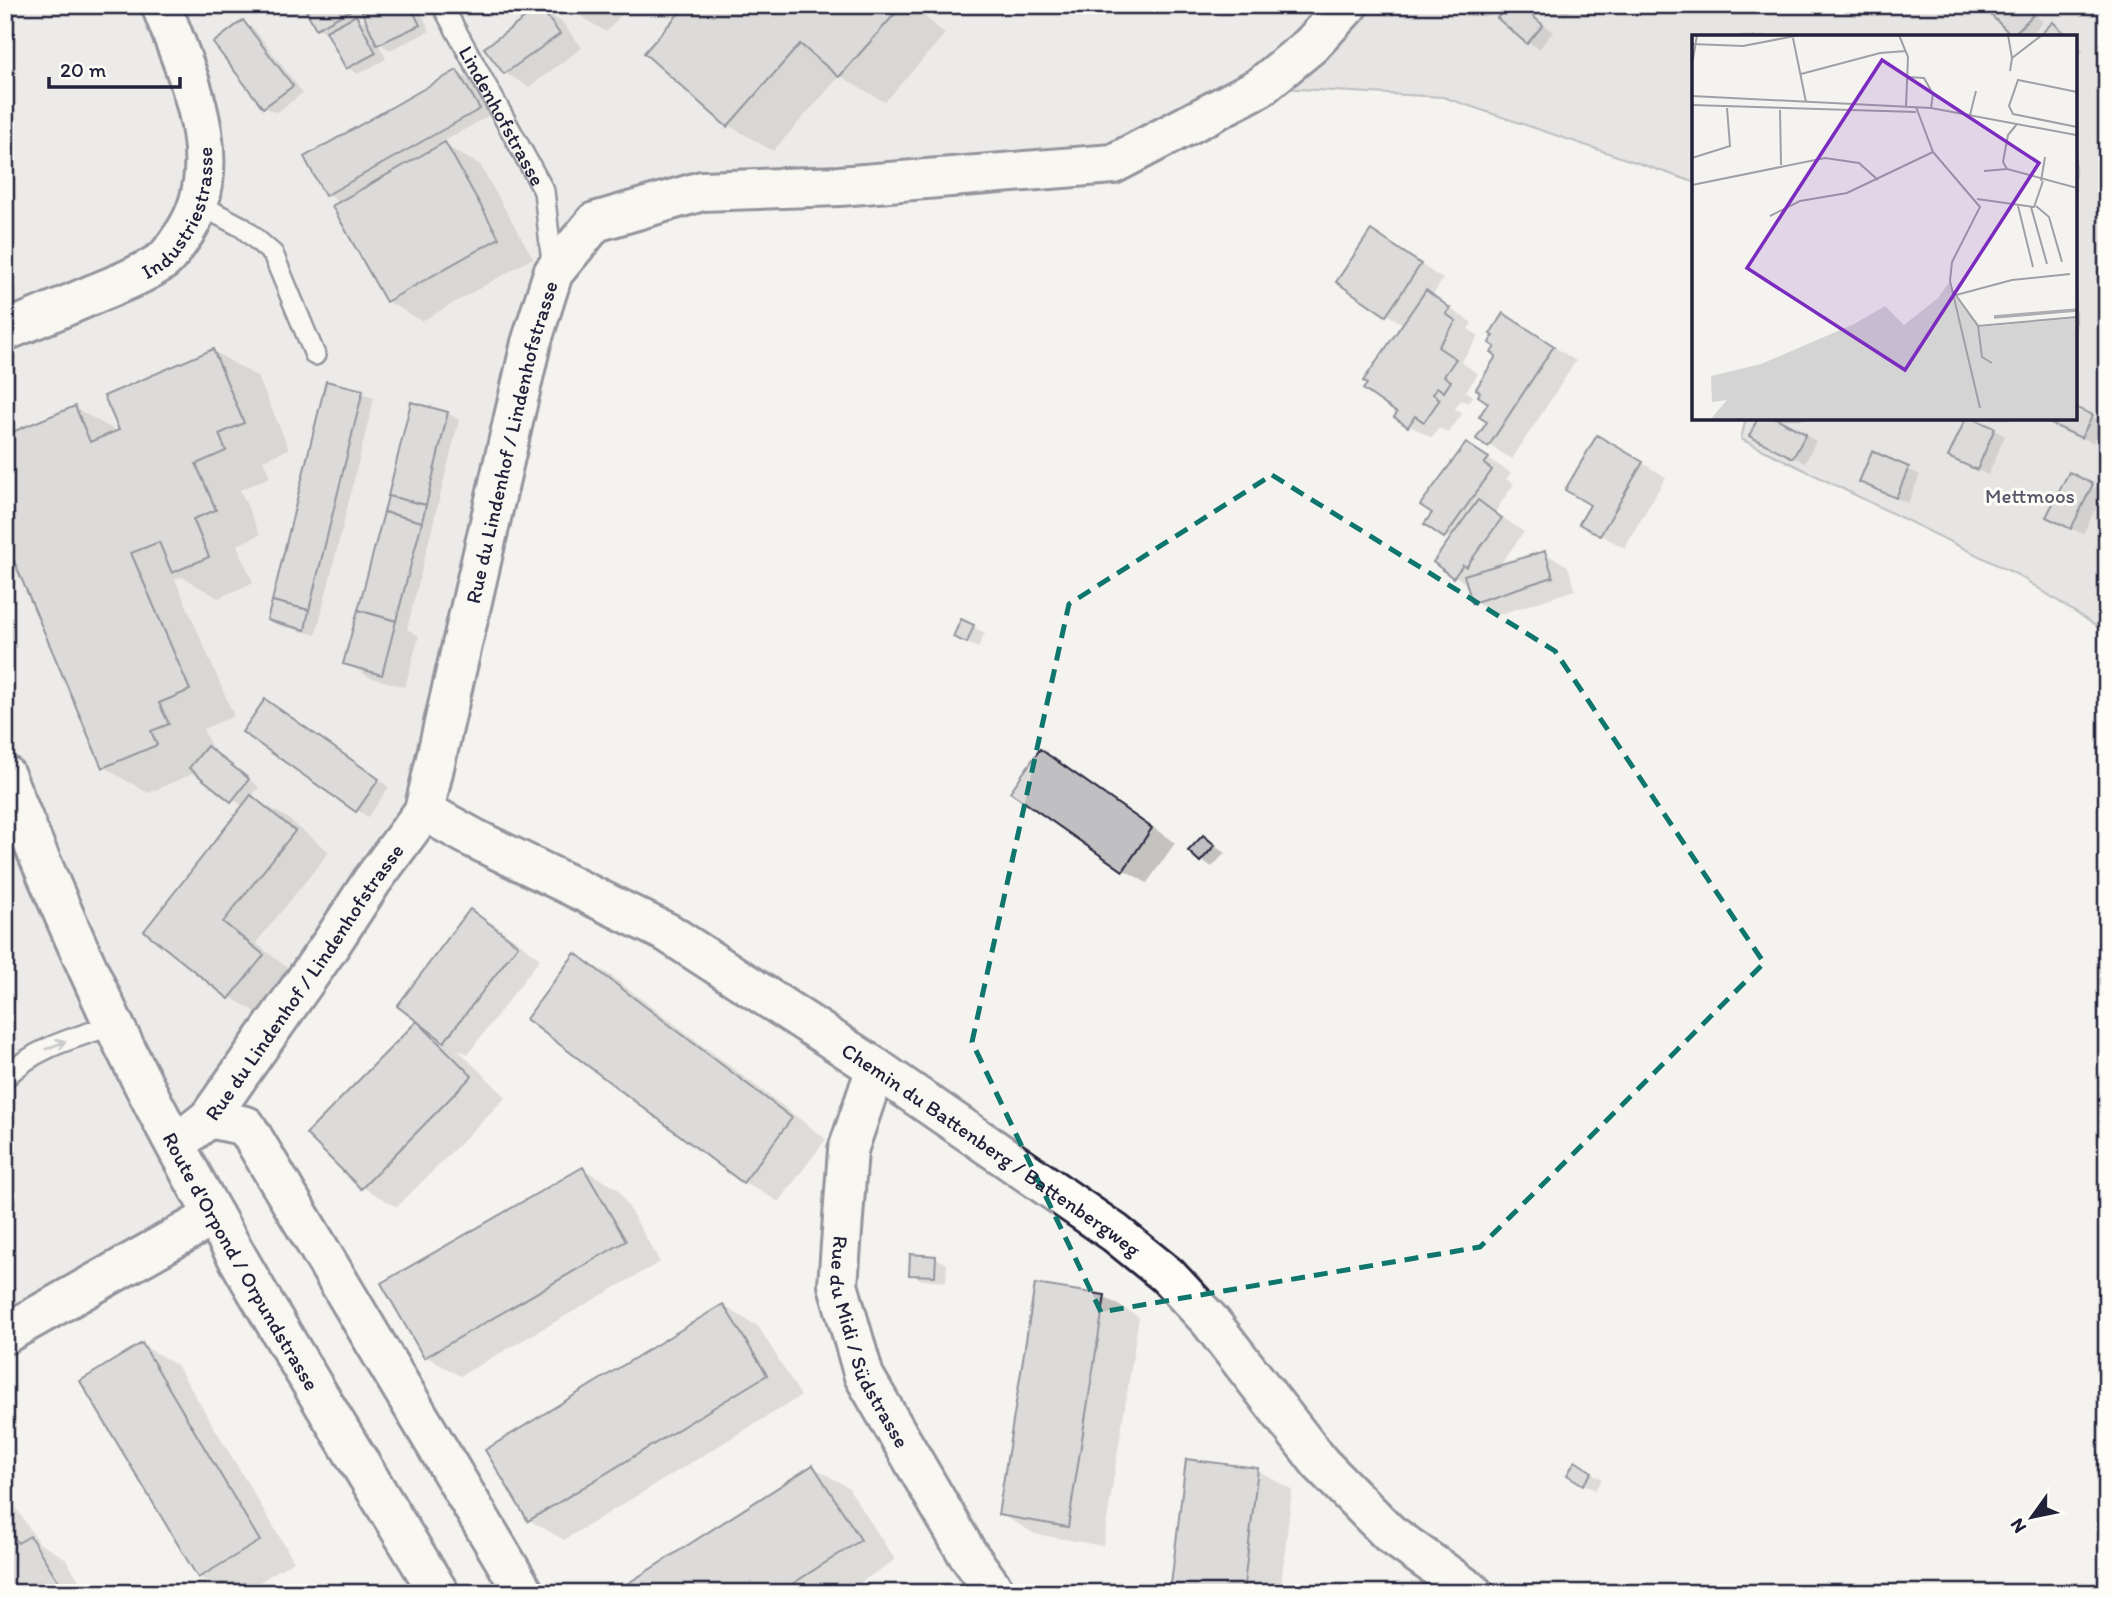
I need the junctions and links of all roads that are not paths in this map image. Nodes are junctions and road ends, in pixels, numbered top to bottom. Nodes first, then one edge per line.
1 (161, 5) edge
2 (442, 5) edge
3 (1325, 5) edge
4 (1348, 5) edge
5 (1311, 46) junction
6 (198, 204) junction
7 (553, 273) junction
8 (5, 331) edge
9 (315, 355) dead end
10 (5, 775) edge
11 (424, 811) junction
12 (114, 1025) junction
13 (876, 1068) junction
14 (5, 1078) edge
15 (209, 1118) junction
16 (176, 1144) junction
17 (214, 1216) junction
18 (5, 1334) edge
19 (439, 1593) edge
20 (524, 1593) edge
21 (996, 1593) edge
22 (1473, 1593) edge

1 - 6 street, Industriestrasse
2 - 7 lane, Lindenhofstrasse
3 - 5 street
4 - 5 street, Rue du Lindenhof / Lindenhofstrasse
5 - 7 street, Rue du Lindenhof / Lindenhofstrasse
6 - 8 street, Industriestrasse
6 - 9 lane
7 - 11 street, Rue du Lindenhof / Lindenhofstrasse
10 - 12 street, Route d'Orpond / Orpundstrasse
11 - 13 street, Chemin du Battenberg / Battenbergweg
11 - 15 street, Rue du Lindenhof / Lindenhofstrasse
14 -> 12 lane
12 - 16 street, Route d'Orpond / Orpundstrasse
13 - 21 street, Rue du Midi / Südstrasse
13 - 22 street, Chemin du Battenberg / Battenbergweg
15 - 16 street, Rue du Lindenhof / Lindenhofstrasse
15 - 20 street, Route d'Orpond / Orpundstrasse
16 - 17 street, Route d'Orpond / Orpundstrasse
17 - 18 street
17 - 19 street, Route d'Orpond / Orpundstrasse

